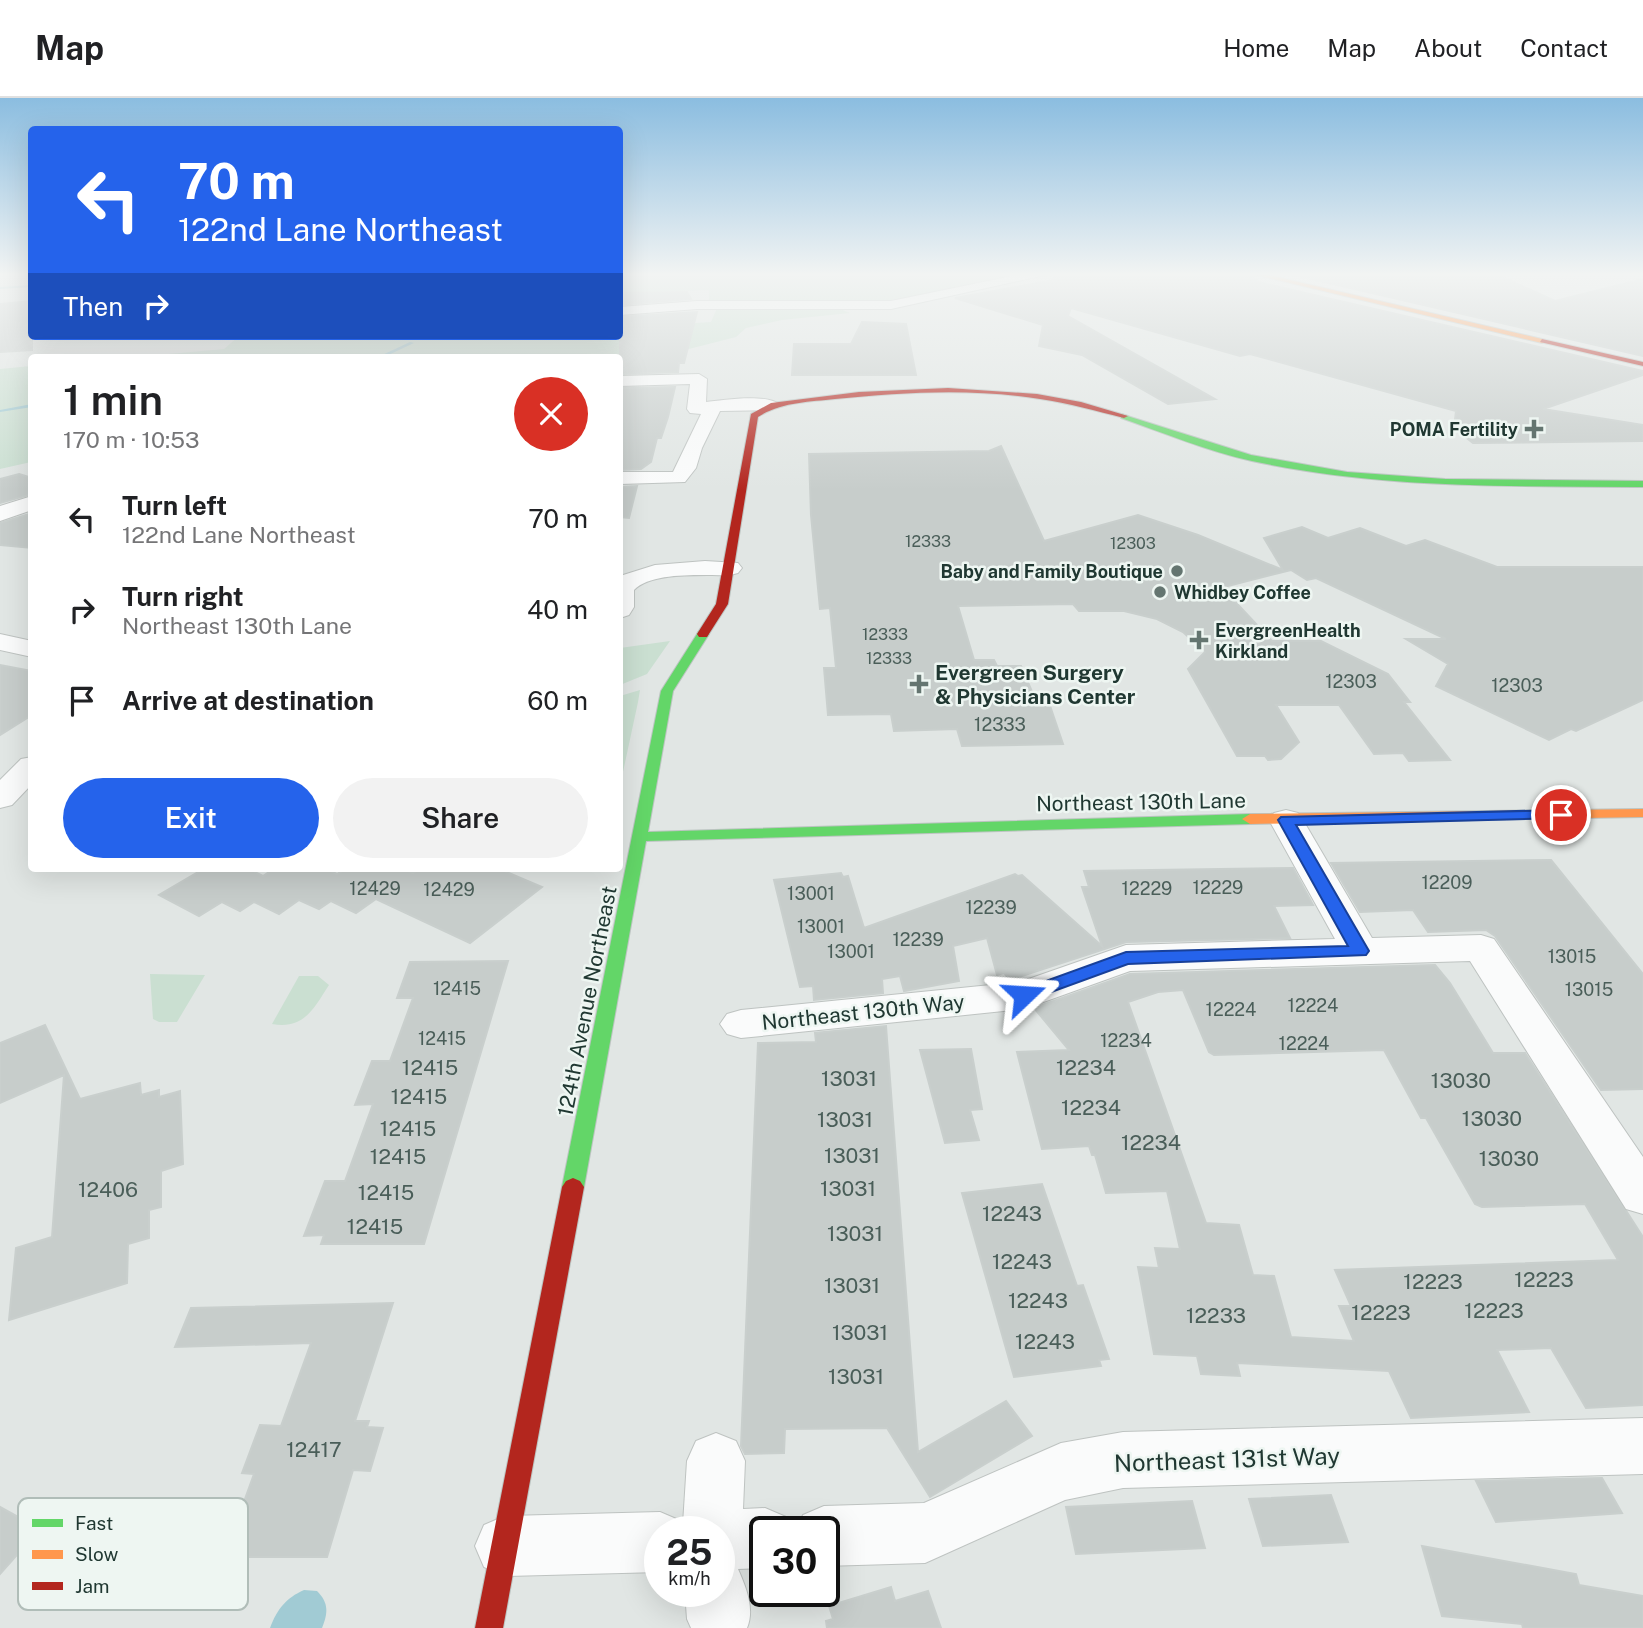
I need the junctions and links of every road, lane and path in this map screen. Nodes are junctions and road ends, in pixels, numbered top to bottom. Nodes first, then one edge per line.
1 (1567, 346) edge
2 (1643, 364) edge
3 (623, 381) edge
4 (704, 403) junction
5 (771, 405) junction
6 (1643, 475) edge
7 (623, 478) edge
8 (1495, 481) junction
9 (1643, 484) edge
10 (28, 504) edge
11 (0, 514) edge
12 (730, 568) junction
13 (623, 587) edge
14 (0, 642) edge
15 (28, 648) edge
16 (28, 770) edge
17 (0, 798) edge
18 (1643, 813) edge
19 (1286, 820) junction
20 (640, 837) junction
21 (1360, 951) junction
22 (741, 1024) dead end
23 (1643, 1195) edge
24 (1643, 1446) edge
25 (716, 1461) dead end
26 (713, 1516) edge
27 (840, 1535) edge
28 (644, 1542) edge
29 (505, 1546) junction
30 (489, 1628) edge

1 - 2 street
3 - 4 street
4 - 5 street
4 - 7 street
5 - 8 street
5 - 12 street, 124th Avenue Northeast
6 - 8 street
8 - 9 street
10 - 11 street
12 - 13 street
12 - 20 street, 124th Avenue Northeast
14 - 15 street
16 - 17 street
18 - 19 street, Northeast 130th Lane
19 - 20 street, Northeast 130th Lane
19 - 21 street
20 - 29 street, 124th Avenue Northeast
21 - 22 street, Northeast 130th Way
21 - 23 street, Northeast 130th Way
24 - 27 street, Northeast 131st Way
25 - 26 street
28 - 29 street
29 - 30 street, 124th Avenue Northeast

